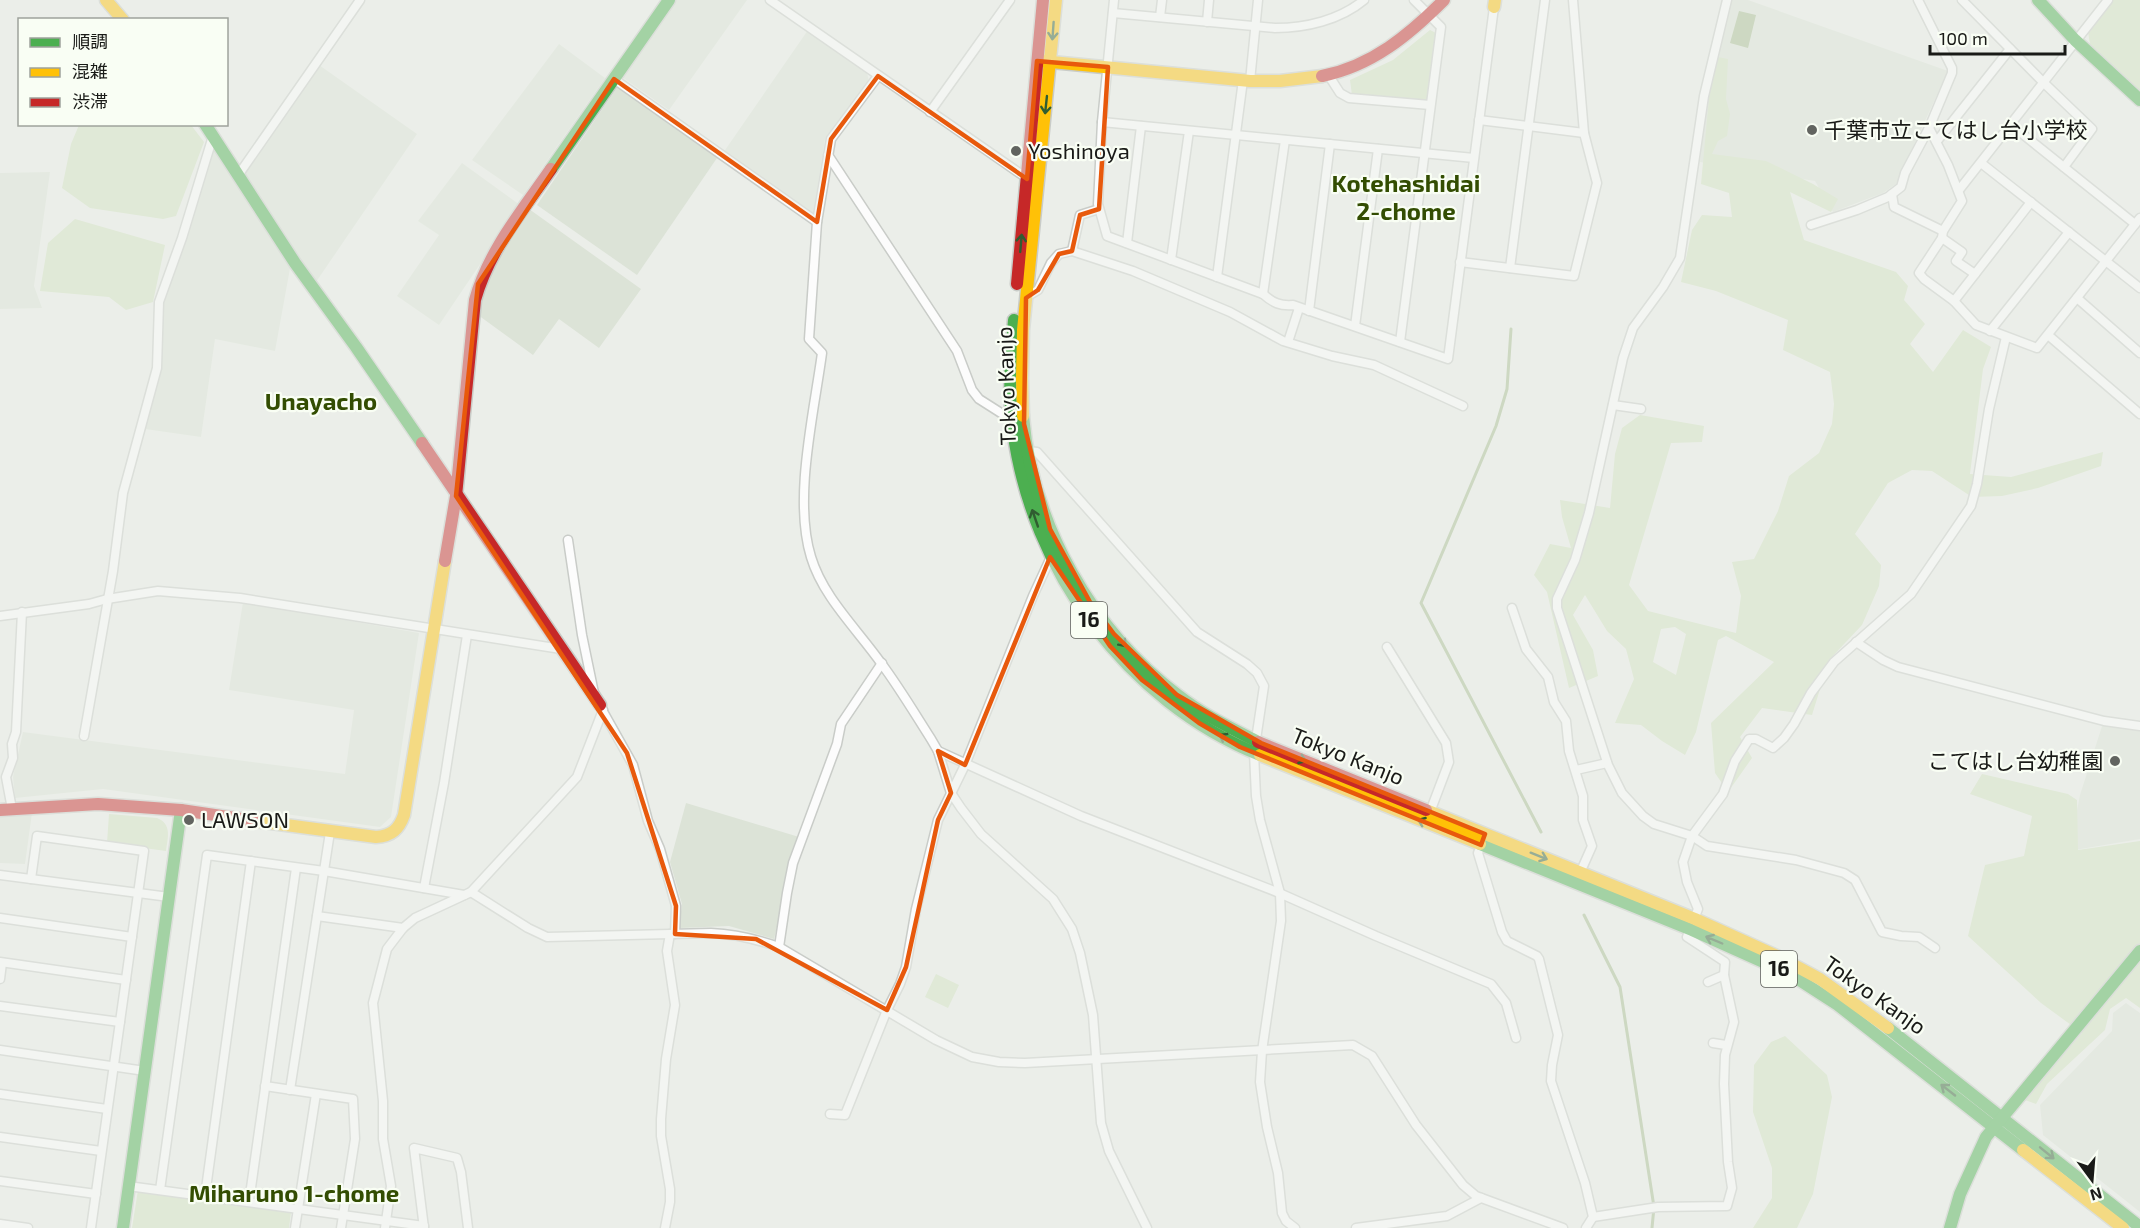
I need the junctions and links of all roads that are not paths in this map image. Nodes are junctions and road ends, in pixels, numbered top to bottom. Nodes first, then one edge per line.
1 (106, 0) edge
2 (360, 0) edge
3 (669, 0) edge
4 (770, 0) edge
5 (1010, 0) edge
6 (1056, 0) edge
7 (1114, 0) edge
8 (1162, 0) edge
9 (1209, 0) edge
10 (1258, 0) edge
11 (1364, 0) edge
12 (1414, 0) edge
13 (1444, 0) edge
14 (1545, 0) edge
15 (1573, 0) edge
16 (1727, 0) edge
17 (1918, 0) edge
18 (1962, 0) edge
19 (2038, 0) edge
20 (2108, 0) edge
21 (1040, 2) edge
22 (1495, 4) edge
23 (1113, 13) junction
24 (1431, 15) junction
25 (1160, 17) junction
26 (121, 18) edge
27 (1207, 22) junction
28 (1255, 26) junction
29 (2075, 40) junction
30 (2010, 49) junction
31 (1036, 61) junction
32 (1051, 62) junction
33 (1108, 67) junction
34 (878, 76) junction
35 (1329, 76) junction
36 (614, 79) junction
37 (1246, 81) junction
38 (2043, 83) junction
39 (2140, 100) edge
40 (1430, 105) junction
41 (930, 112) junction
42 (1479, 120) junction
43 (1102, 122) junction
44 (2010, 124) junction
45 (206, 126) edge
46 (1142, 126) junction
47 (1528, 126) junction
48 (1929, 128) junction
49 (1189, 131) junction
50 (1584, 133) junction
51 (1236, 135) junction
52 (213, 136) junction
53 (1285, 140) junction
54 (1937, 141) junction
55 (1330, 144) junction
56 (1378, 149) junction
57 (1425, 153) junction
58 (828, 155) junction
59 (1474, 158) junction
60 (1981, 163) junction
61 (2064, 167) junction
62 (239, 174) junction
63 (1027, 178) junction
64 (1038, 186) junction
65 (1959, 190) junction
66 (1892, 194) junction
67 (2031, 202) junction
68 (1099, 209) junction
69 (817, 222) junction
70 (1811, 225) dead end
71 (2137, 225) edge
72 (2069, 232) junction
73 (1943, 235) junction
74 (1127, 243) junction
75 (1072, 251) junction
76 (1172, 260) junction
77 (2106, 261) junction
78 (1460, 262) junction
79 (1510, 268) junction
80 (1975, 274) junction
81 (1218, 277) junction
82 (2140, 288) edge
83 (1263, 294) junction
84 (1026, 298) junction
85 (2077, 298) junction
86 (1954, 301) junction
87 (1299, 308) junction
88 (1309, 311) junction
89 (1355, 326) junction
90 (1990, 331) junction
91 (2048, 335) junction
92 (2006, 337) junction
93 (1288, 342) junction
94 (1400, 342) junction
95 (2140, 353) edge
96 (1613, 405) junction
97 (1463, 406) dead end
98 (1641, 409) dead end
99 (2140, 414) edge
100 (1013, 420) junction
101 (1028, 451) junction
102 (456, 496) junction
103 (568, 540) dead end
104 (1051, 557) junction
105 (107, 599) junction
106 (1512, 608) dead end
107 (22, 612) junction
108 (0, 616) edge
109 (433, 628) junction
110 (466, 635) junction
111 (1856, 642) junction
112 (1387, 647) dead end
113 (561, 649) junction
114 (882, 663) junction
115 (599, 705) junction
116 (2140, 726) edge
117 (84, 736) dead end
118 (1254, 746) junction
119 (938, 751) junction
120 (1607, 763) junction
121 (965, 765) junction
122 (1576, 770) junction
123 (951, 793) junction
124 (6, 809) edge
125 (181, 810) junction
126 (1430, 812) junction
127 (330, 832) junction
128 (1692, 836) junction
129 (1483, 840) junction
130 (251, 861) junction
131 (296, 868) junction
132 (324, 871) junction
133 (1580, 873) junction
134 (0, 875) edge
135 (31, 879) junction
136 (424, 888) junction
137 (467, 893) junction
138 (1280, 893) junction
139 (138, 894) junction
140 (169, 897) junction
141 (316, 916) junction
142 (0, 918) edge
143 (1693, 924) junction
144 (403, 928) junction
145 (673, 934) junction
146 (132, 937) junction
147 (779, 947) junction
148 (1935, 948) dead end
149 (2140, 951) edge
150 (1, 962) edge
151 (1724, 975) junction
152 (0, 979) edge
153 (126, 980) junction
154 (1708, 982) dead end
155 (0, 1006) edge
156 (887, 1010) junction
157 (120, 1022) junction
158 (1516, 1038) dead end
159 (1713, 1042) dead end
160 (1726, 1045) junction
161 (0, 1050) edge
162 (1262, 1051) junction
163 (1097, 1059) junction
164 (114, 1066) junction
165 (145, 1071) junction
166 (265, 1086) junction
167 (290, 1089) junction
168 (0, 1094) edge
169 (316, 1094) junction
170 (107, 1109) junction
171 (830, 1114) dead end
172 (1997, 1121) junction
173 (0, 1137) edge
174 (101, 1151) junction
175 (0, 1181) edge
176 (128, 1186) junction
177 (160, 1190) junction
178 (96, 1194) junction
179 (205, 1196) junction
180 (1481, 1198) junction
181 (249, 1202) junction
182 (298, 1208) junction
183 (343, 1215) junction
184 (1593, 1216) junction
185 (0, 1224) edge
186 (385, 1225) edge
187 (424, 1227) edge
188 (2140, 1227) edge
189 (28, 1228) edge
190 (91, 1228) edge
191 (123, 1228) edge
192 (295, 1228) edge
193 (341, 1228) edge
194 (468, 1228) edge
195 (665, 1228) edge
196 (1147, 1228) edge
197 (1296, 1228) edge
198 (1356, 1228) edge
199 (1563, 1228) edge
200 (1586, 1228) edge
201 (1950, 1228) edge
202 (2123, 1228) edge

1 - 26 main road
2 - 62 street
3 - 36 main road
4 - 34 street
5 - 41 street
6 -> 32 main road, Tokyo Kanjo / 16
7 - 23 street
8 - 25 street
9 - 27 street
10 - 28 street
11 - 28 street
12 - 24 street
13 - 24 main road
14 - 47 street
15 - 50 street
16 - 96 street
17 - 48 street
18 - 30 street
19 - 29 main road
20 - 29 street
21 - 31 main road, Tokyo Kanjo / 16
22 - 42 street
23 - 25 street
23 - 33 street
24 - 35 main road
24 - 40 street
25 - 27 street
27 - 28 street
28 - 37 street
29 - 38 street
29 - 39 main road
30 - 38 street
30 - 54 street
31 - 32 main road
31 - 63 main road, Tokyo Kanjo / 16
32 - 33 main road
32 -> 64 main road, Tokyo Kanjo / 16
33 - 37 main road
33 - 43 street
34 - 41 street
34 - 58 street
35 - 37 main road
35 - 40 street
36 - 69 street
36 - 102 main road
37 - 51 street
38 - 44 street
38 - 61 street
40 - 57 street
41 - 63 street
42 - 47 street
42 - 59 street
43 - 46 street
43 - 68 street
44 - 60 street
44 - 61 street
45 - 52 main road
46 - 49 street
46 - 74 street
47 - 50 street
47 - 79 street
48 - 54 street
48 - 66 street
49 - 51 street
49 - 76 street
50 - 79 street
51 - 53 street
51 - 81 street
52 - 62 main road
52 - 105 street
53 - 55 street
53 - 83 street
54 - 65 street
55 - 56 street
55 - 88 street
56 - 57 street
56 - 89 street
57 - 59 street
57 - 94 street
58 - 69 street
58 - 100 street
59 - 78 street
60 - 65 street
60 - 67 street
61 - 71 street
62 - 102 main road
63 - 64 street
100 -> 63 main road, Tokyo Kanjo / 16
64 - 84 main road, Tokyo Kanjo / 16
65 - 73 street
66 - 70 street
66 - 73 street
67 - 72 street
67 - 80 street
68 - 74 street
68 - 75 street
69 - 114 street
71 - 77 street
72 - 77 street
72 - 90 street
73 - 80 street
73 - 86 street
74 - 76 street
75 - 84 street
75 - 93 street
76 - 81 street
77 - 82 street
77 - 85 street
78 - 79 street
78 - 94 street
80 - 86 street
81 - 83 street
83 - 87 street
84 - 101 main road, Tokyo Kanjo / 16
85 - 91 street
85 - 95 street
86 - 90 street
87 - 88 street
87 - 93 street
88 - 89 street
89 - 94 street
90 - 92 street
91 - 92 street
91 - 99 street
92 - 111 street
93 - 97 street
96 - 98 street
96 - 120 street
104 -> 100 main road, Tokyo Kanjo / 16
101 -> 118 main road, Tokyo Kanjo / 16
101 - 118 street
102 - 109 main road
102 - 113 main road
103 - 115 street
118 -> 104 main road, Tokyo Kanjo / 16
104 - 121 street
105 - 107 street
105 - 109 street
105 - 117 street
106 - 122 street
107 - 108 street
107 - 124 street
109 - 110 street
109 - 127 main road
110 - 113 street
110 - 136 street
111 - 116 street
111 - 128 street
112 - 126 street
113 - 115 main road
114 - 119 street
114 - 147 street
115 - 137 street
115 - 145 street
118 -> 126 main road, Tokyo Kanjo / 16
129 -> 118 main road, Tokyo Kanjo / 16
118 - 138 street
119 - 121 street
119 - 123 street
120 - 122 street
120 - 128 street
121 - 123 street
121 - 138 street
122 - 133 street
123 - 156 street
123 - 163 street
124 - 125 main road
125 - 127 main road
125 - 140 main road
126 - 129 main road, Tokyo Kanjo / 16
127 - 132 street
128 - 143 street
128 - 148 street
129 -> 133 main road, Tokyo Kanjo / 16
129 - 143 main road, Tokyo Kanjo / 16
129 - 184 street
130 - 131 street
130 - 177 street
130 - 179 street
131 - 132 street
131 - 166 street
132 - 136 street
132 - 141 street
133 - 143 main road, Tokyo Kanjo / 16
134 - 135 street
135 - 139 street
135 - 139 street
136 - 137 street
137 - 144 street
137 - 145 street
138 - 158 street
138 - 162 street
139 - 140 street
139 - 146 street
140 - 165 main road
141 - 144 street
141 - 167 street
142 - 146 street
143 - 151 street
143 - 172 main road, Tokyo Kanjo / 16
144 - 186 street
145 - 147 street
145 - 195 street
146 - 153 street
147 - 156 street
149 - 172 main road
150 - 152 street
150 - 153 street
151 - 154 street
151 - 160 street
153 - 157 street
155 - 157 street
156 - 163 street
156 - 171 street
157 - 164 street
159 - 160 street
160 - 184 street
161 - 164 street
162 - 163 street
162 - 180 street
162 - 197 street
163 - 196 street
164 - 165 street
164 - 170 street
165 - 176 main road
166 - 167 street
166 - 181 street
167 - 169 street
168 - 170 street
169 - 182 street
169 - 183 street
170 - 174 street
172 -> 188 main road, Tokyo Kanjo / 16
172 - 201 main road
172 - 202 main road, Tokyo Kanjo / 16
173 - 174 street
174 - 178 street
175 - 178 street
176 - 177 street
176 - 191 main road
177 - 179 street
178 - 190 street
179 - 181 street
180 - 198 street
180 - 199 street
181 - 182 street
182 - 183 street
182 - 192 street
183 - 186 street
183 - 193 street
184 - 200 street
185 - 189 street
186 - 187 street
187 - 194 street

